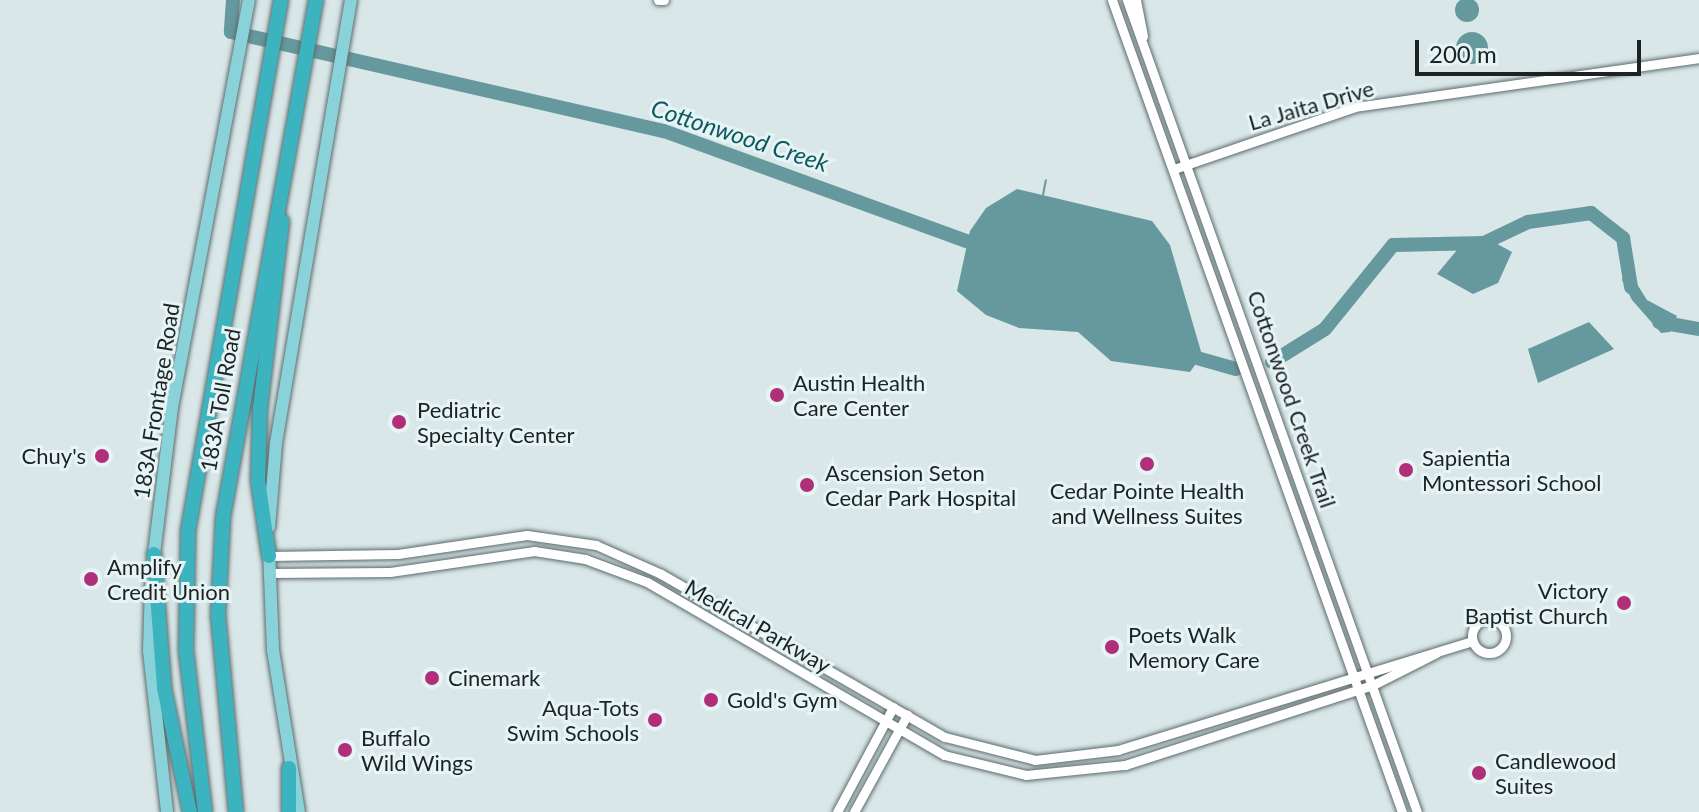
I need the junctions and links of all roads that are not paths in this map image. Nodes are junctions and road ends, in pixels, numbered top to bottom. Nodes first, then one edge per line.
1 (281, 0) edge
2 (316, 0) edge
3 (351, 0) edge
4 (1112, 0) edge
5 (1127, 0) edge
6 (1136, 0) edge
7 (249, 1) edge
8 (1144, 48) junction
9 (1699, 58) edge
10 (286, 157) junction
11 (1189, 164) junction
12 (1174, 169) junction
13 (484, 539) junction
14 (486, 553) junction
15 (154, 554) junction
16 (269, 556) junction
17 (269, 573) junction
18 (692, 593) junction
19 (684, 604) junction
20 (1473, 641) dead end
21 (1436, 653) junction
22 (1368, 669) junction
23 (1352, 675) junction
24 (1373, 685) junction
25 (1358, 690) junction
26 (893, 707) junction
27 (907, 715) junction
28 (884, 722) junction
29 (899, 730) junction
30 (1150, 740) junction
31 (1155, 755) junction
32 (289, 768) junction
33 (167, 812) edge
34 (190, 812) edge
35 (205, 812) edge
36 (236, 812) edge
37 (289, 812) edge
38 (299, 812) edge
39 (837, 812) edge
40 (854, 812) edge
41 (1402, 812) edge
42 (1417, 812) edge

1 - 35 highway, 183A Toll Road
2 - 10 highway, 183A Toll Road
3 - 16 main road
4 - 12 street, Cottonwood Creek Trail
5 - 8 street, Cottonwood Creek Trail
6 - 8 street
7 - 15 main road, 183A Frontage Road
8 - 11 street, Cottonwood Creek Trail
9 - 11 street, La Jaita Drive
10 - 16 highway
10 - 36 highway, 183A Toll Road
11 - 12 street, La Jaita Drive
11 - 22 street, Cottonwood Creek Trail
12 - 23 street, Cottonwood Creek Trail
13 - 14 street
13 - 16 street, Medical Parkway
13 - 18 street, Medical Parkway
14 - 17 street, Medical Parkway
14 - 19 street, Medical Parkway
15 - 33 main road, 183A Frontage Road
15 - 34 highway
16 - 17 main road
17 - 32 main road
18 - 19 street
18 - 26 street, Medical Parkway
19 - 28 street, Medical Parkway
20 - 21 street, Medical Parkway
21 - 22 street, Medical Parkway
21 - 24 street, Medical Parkway
22 - 23 street, Medical Parkway
22 - 24 street, Cottonwood Creek Trail
23 - 25 street, Cottonwood Creek Trail
23 - 30 street, Medical Parkway
24 - 25 street, Medical Parkway
24 - 42 street, Cottonwood Creek Trail
25 - 31 street, Medical Parkway
25 - 41 street, Cottonwood Creek Trail
26 - 27 street, Medical Parkway
26 - 28 street
27 - 29 street
27 - 30 street, Medical Parkway
28 - 29 street, Medical Parkway
28 - 39 street
29 - 31 street, Medical Parkway
29 - 40 street
30 - 31 street
32 - 37 highway
32 - 38 main road

